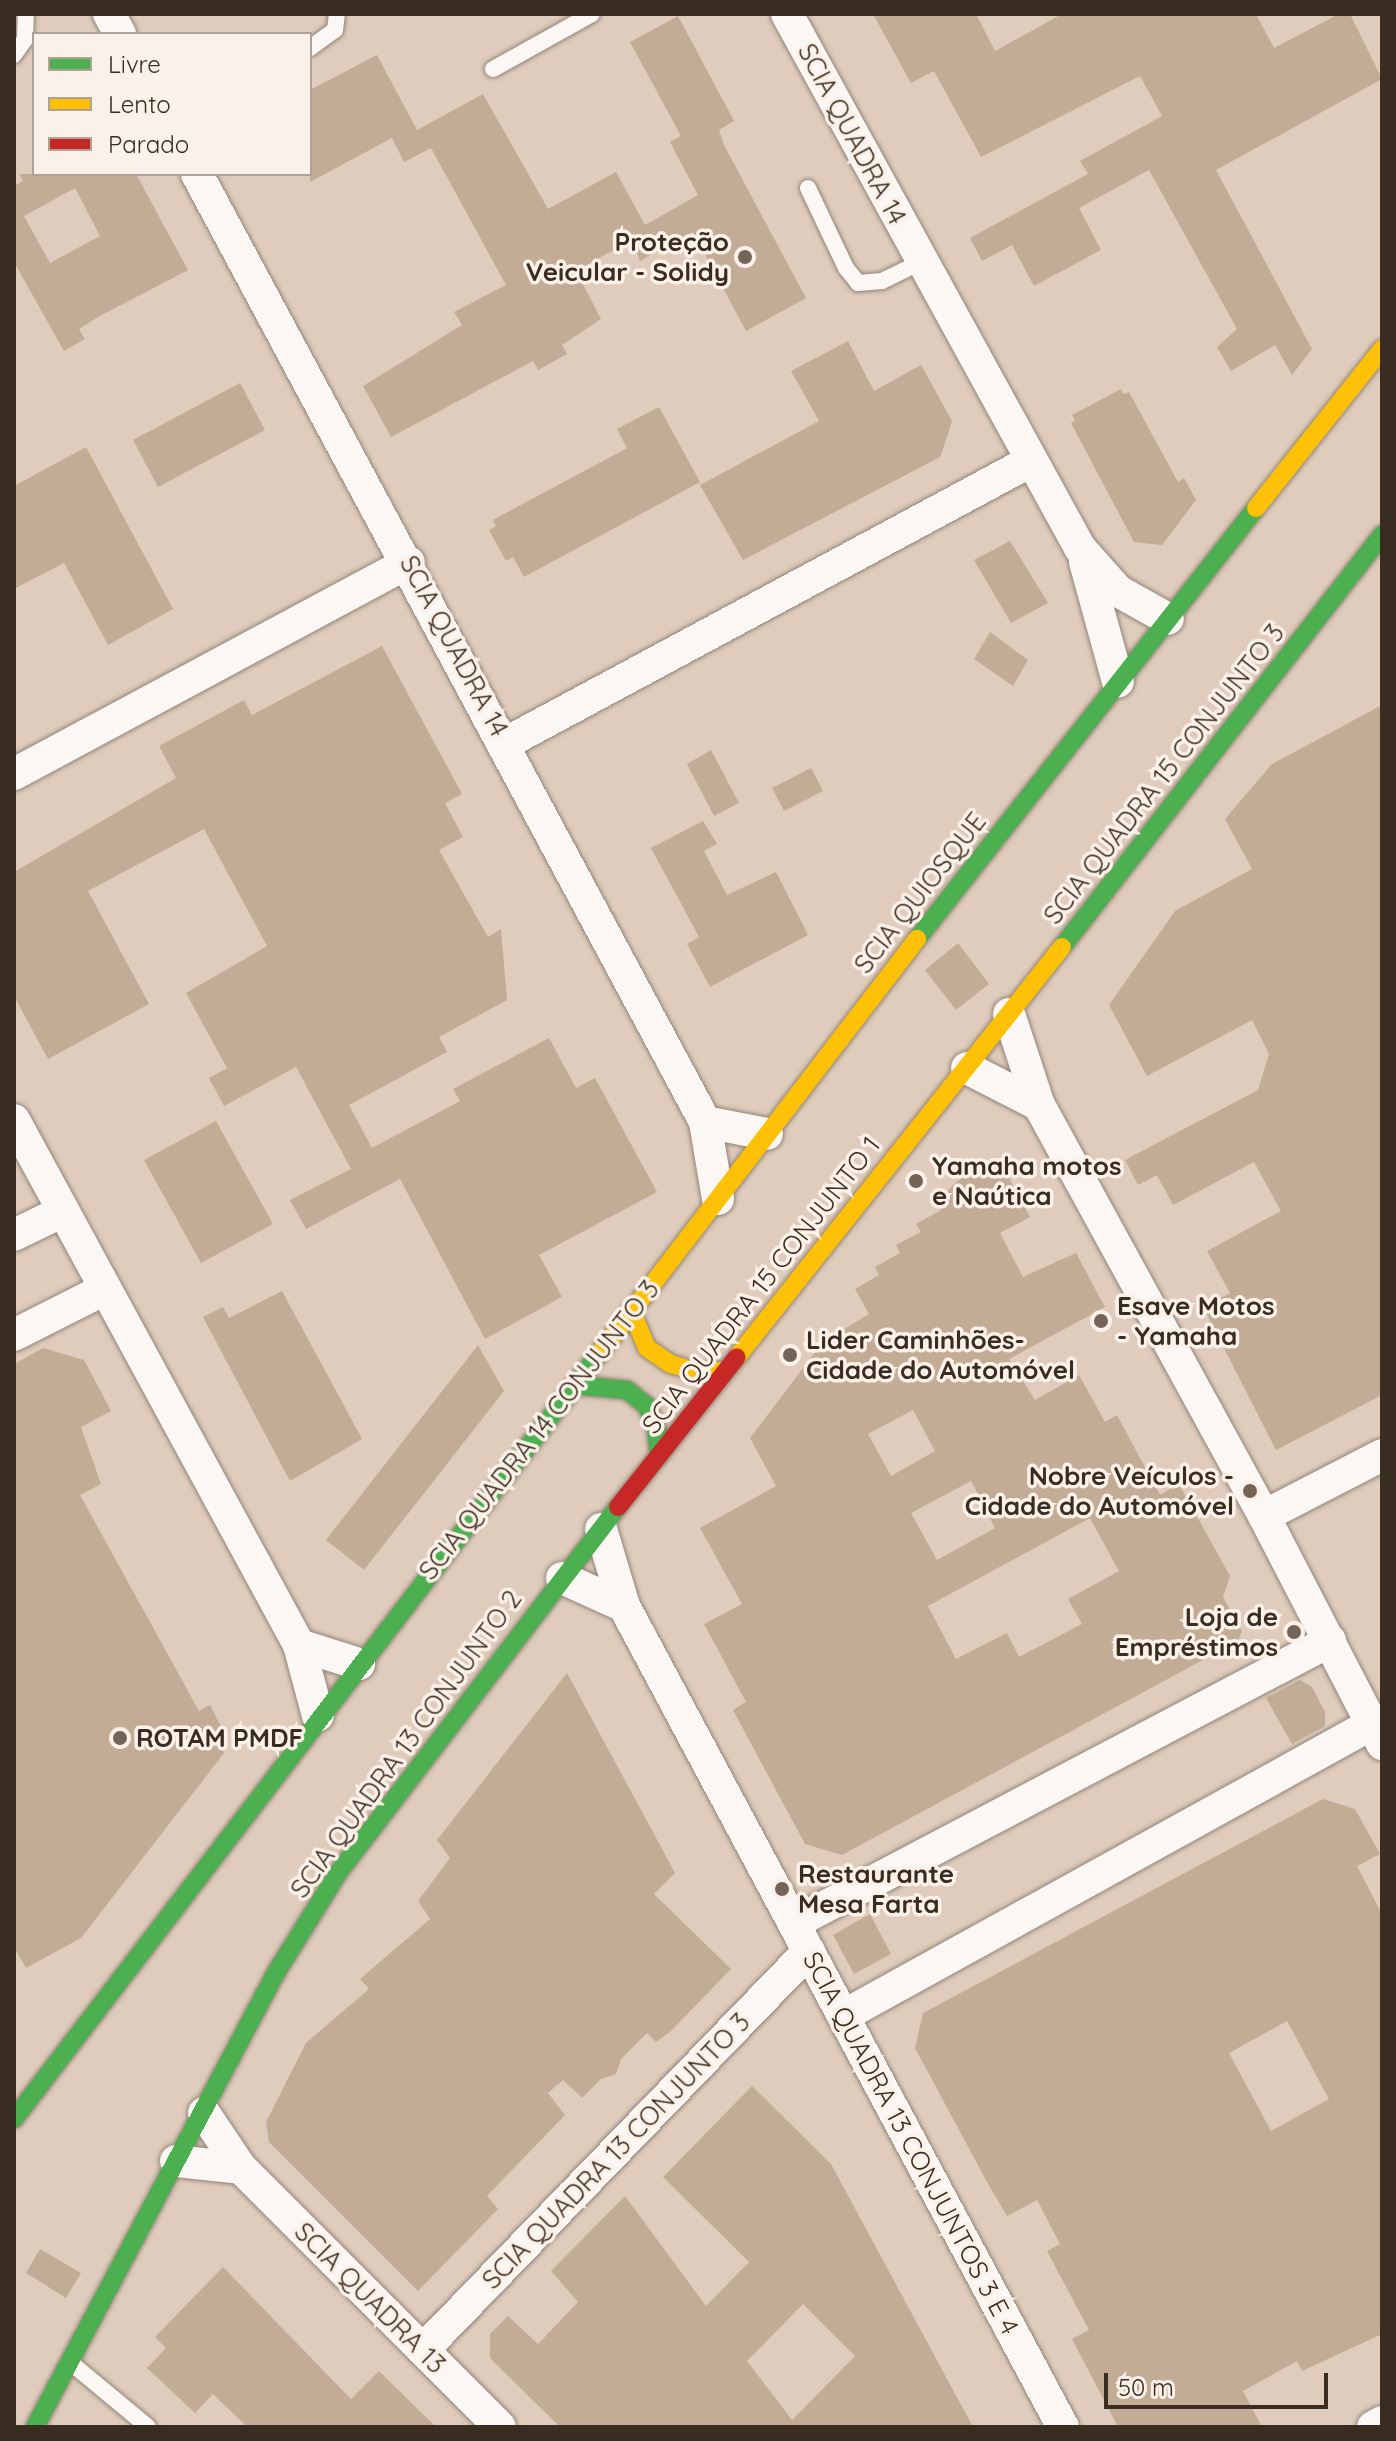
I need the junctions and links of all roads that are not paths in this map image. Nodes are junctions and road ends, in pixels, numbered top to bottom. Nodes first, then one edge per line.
1 (26, 14) edge
2 (109, 14) edge
3 (337, 14) edge
4 (592, 14) edge
5 (787, 14) edge
6 (119, 32) edge
7 (312, 47) edge
8 (14, 55) edge
9 (493, 69) dead end
10 (198, 176) edge
11 (808, 188) dead end
12 (921, 262) junction
13 (1382, 349) edge
14 (1029, 462) junction
15 (1382, 535) edge
16 (1080, 548) junction
17 (409, 562) junction
18 (1371, 564) edge
19 (1168, 619) junction
20 (1118, 682) junction
21 (506, 743) junction
22 (14, 774) edge
23 (1009, 1014) junction
24 (976, 1056) junction
25 (1039, 1105) junction
26 (14, 1120) edge
27 (705, 1122) junction
28 (767, 1134) junction
29 (741, 1170) joint
30 (718, 1199) junction
31 (63, 1211) junction
32 (14, 1235) edge
33 (105, 1289) junction
34 (631, 1310) junction
35 (14, 1335) edge
36 (724, 1371) junction
37 (574, 1385) junction
38 (1382, 1455) edge
39 (659, 1456) junction
40 (1264, 1516) junction
41 (601, 1529) junction
42 (570, 1568) junction
43 (624, 1606) junction
44 (1330, 1641) junction
45 (299, 1645) junction
46 (359, 1664) junction
47 (318, 1716) junction
48 (1377, 1734) edge
49 (794, 1923) junction
50 (809, 1951) junction
51 (843, 2016) junction
52 (14, 2119) edge
53 (190, 2136) junction
54 (241, 2168) junction
55 (423, 2350) junction
56 (70, 2362) junction
57 (1382, 2422) edge
58 (35, 2427) edge
59 (148, 2427) edge
60 (500, 2427) edge
61 (1063, 2427) edge
62 (1373, 2427) edge

1 - 8 lane
2 - 6 street
3 - 7 lane
4 - 9 lane
5 - 12 street, SCIA QUADRA 14
10 - 17 street, SCIA QUADRA 14
11 - 12 lane
12 - 14 street, SCIA QUADRA 14
13 - 19 main road, SCIA QUIOSQUE
14 - 16 street, SCIA QUADRA 14
14 - 21 street
15 - 18 main road, SCIA QUADRA 15 CONJUNTO 3
16 - 19 street, SCIA QUADRA 14
16 - 20 street, SCIA QUADRA 14
17 - 21 street, SCIA QUADRA 14
17 - 22 street
18 - 23 main road, SCIA QUADRA 15 CONJUNTO 3
19 - 20 main road, SCIA QUIOSQUE
20 - 28 main road, SCIA QUIOSQUE
21 - 27 street, SCIA QUADRA 14
23 - 24 main road, SCIA QUADRA 15 CONJUNTO 3
23 - 25 street
24 - 25 street
24 - 36 main road, SCIA QUADRA 15 CONJUNTO 1
25 - 40 street
26 - 31 street
27 - 28 street
27 - 30 street, SCIA QUADRA 14
28 - 29 main road, SCIA QUIOSQUE
29 - 30 main road, SCIA QUADRA 14 CONJUNTO 3
30 - 34 main road, SCIA QUADRA 14 CONJUNTO 3
31 - 32 street
31 - 33 street
33 - 35 street
33 - 45 street
34 - 36 main road
34 - 37 main road, SCIA QUADRA 14 CONJUNTO 3
36 - 39 main road, SCIA QUADRA 15 CONJUNTO 1
37 - 39 main road
37 - 46 main road, SCIA QUADRA 14 CONJUNTO 3
38 - 40 street
39 - 41 main road, SCIA QUADRA 15 CONJUNTO 1
40 - 44 street
41 - 42 main road, SCIA QUADRA 15 CONJUNTO 1
41 - 43 street, SCIA QUADRA 13 CONJUNTOS 3 E 4
42 - 43 street
42 - 53 main road, SCIA QUADRA 13 CONJUNTO 2
43 - 49 street, SCIA QUADRA 13 CONJUNTOS 3 E 4
44 - 48 street
44 - 49 street
45 - 46 street
45 - 47 street
46 - 47 main road, SCIA QUADRA 14 CONJUNTO 3
47 - 52 main road, SCIA QUADRA 14 CONJUNTO 3
48 - 51 street
49 - 50 street, SCIA QUADRA 13 CONJUNTOS 3 E 4
50 - 51 street, SCIA QUADRA 13 CONJUNTOS 3 E 4
50 - 55 street, SCIA QUADRA 13 CONJUNTO 3
51 - 61 street, SCIA QUADRA 13 CONJUNTOS 3 E 4
53 - 54 street, SCIA QUADRA 13
53 - 54 street
53 - 56 main road, SCIA QUADRA 13 CONJUNTO 2
54 - 55 street, SCIA QUADRA 13
55 - 60 street, SCIA QUADRA 13
56 - 58 main road, SCIA QUADRA 13 CONJUNTO 2
56 - 59 lane
57 - 62 street

